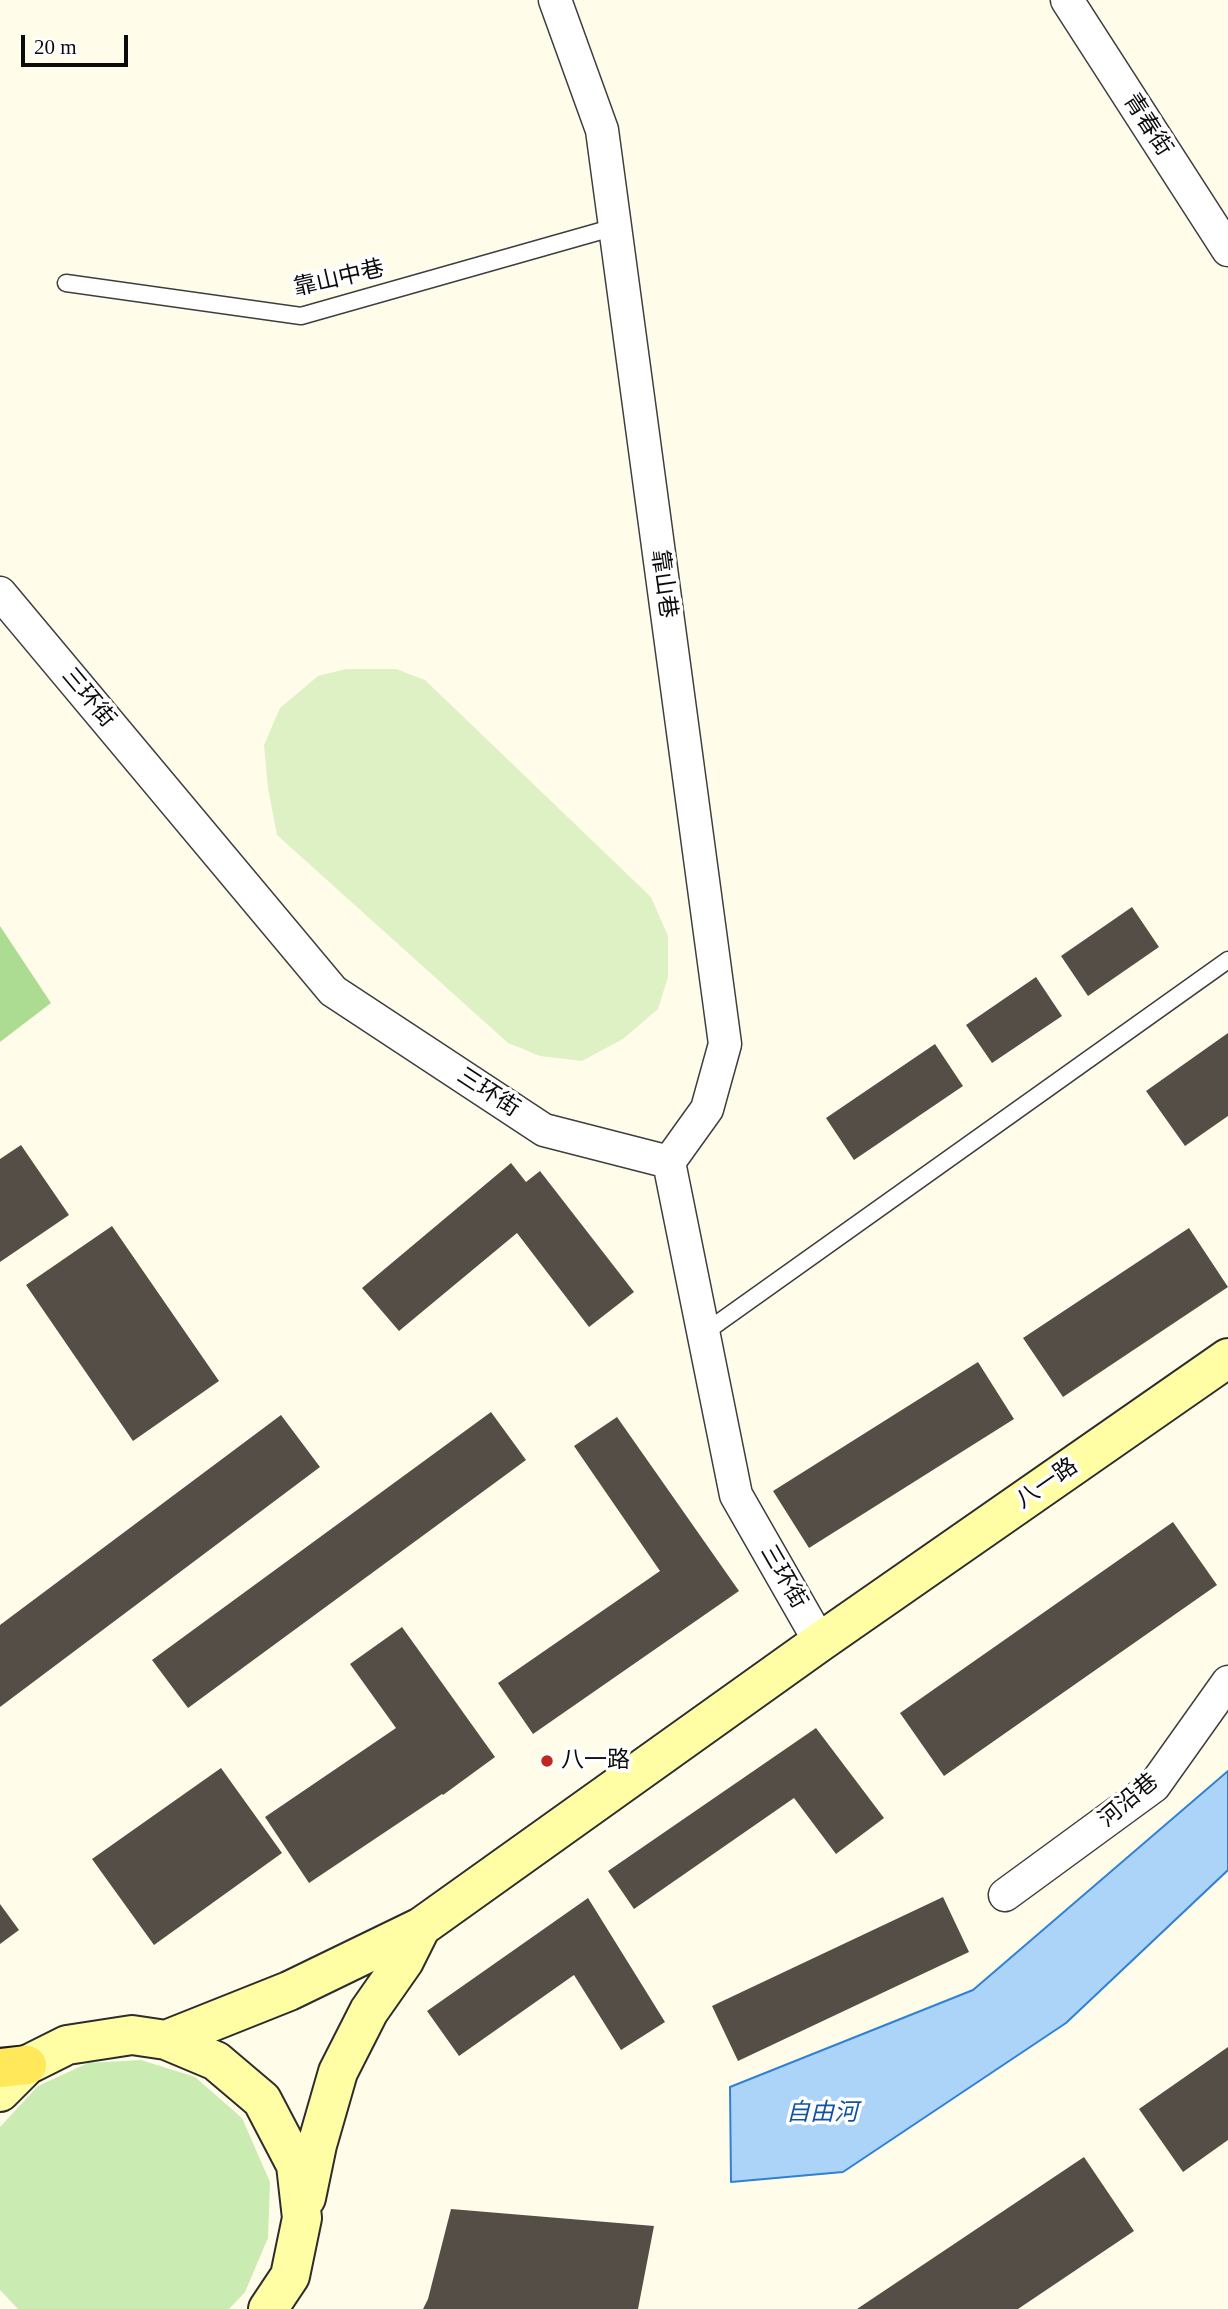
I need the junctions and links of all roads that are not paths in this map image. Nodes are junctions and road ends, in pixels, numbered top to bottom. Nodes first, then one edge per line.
1 (555, 0) edge
2 (1067, 0) edge
3 (615, 227) junction
4 (1228, 250) edge
5 (66, 283) dead end
6 (0, 593) edge
7 (1228, 960) edge
8 (669, 1162) junction
9 (704, 1334) junction
10 (1228, 1359) edge
11 (820, 1642) junction
12 (1228, 1682) edge
13 (1005, 1895) dead end
14 (421, 1927) junction
15 (166, 2040) junction
16 (13, 2066) edge
17 (0, 2092) edge
18 (302, 2217) junction
19 (268, 2309) edge

1 - 3 street, 靠山巷
2 - 4 street, 青春街
3 - 5 lane, 靠山中巷
3 - 8 street, 靠山巷
6 - 8 street, 三环街
7 - 9 lane
8 - 9 street, 三环街
9 - 11 street, 三环街
10 - 11 main road, 八一路
11 - 14 main road, 八一路
12 - 13 street, 河沿巷
14 - 15 main road, 八一路
14 - 18 main road
15 - 16 main road
15 - 18 main road
16 - 17 main road
18 - 19 main road

